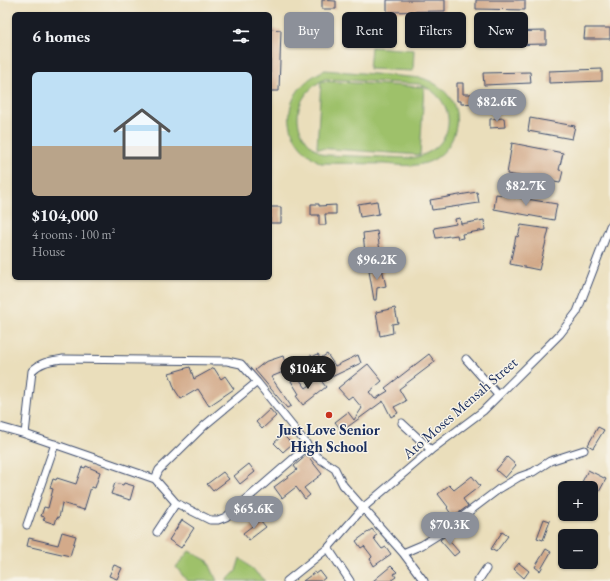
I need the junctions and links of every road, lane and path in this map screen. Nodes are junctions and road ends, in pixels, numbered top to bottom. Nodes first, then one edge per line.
1 (610, 226) edge
2 (466, 359) dead end
3 (257, 382) junction
4 (498, 395) junction
5 (402, 423) dead end
6 (0, 427) edge
7 (25, 434) junction
8 (55, 444) junction
9 (308, 446) junction
10 (431, 450) junction
11 (584, 450) dead end
12 (155, 479) junction
13 (176, 503) junction
14 (364, 508) junction
15 (27, 525) dead end
16 (157, 532) dead end
17 (328, 548) junction
18 (403, 553) junction
19 (486, 569) dead end
20 (287, 581) edge
21 (350, 581) edge
22 (424, 581) edge
23 (478, 581) edge

1 - 4 street, Ato Moses Mensah Street
2 - 4 street
3 - 7 street
3 - 9 street
3 - 12 street
4 - 10 street, Ato Moses Mensah Street
5 - 10 street
6 - 7 street
7 - 8 street
8 - 12 street
8 - 15 street
9 - 13 street
9 - 14 street
10 - 14 street, Ato Moses Mensah Street
11 - 18 street
12 - 13 street
13 - 16 street
14 - 17 street, Ato Moses Mensah Street
14 - 18 street
17 - 20 street, Ato Moses Mensah Street
17 - 21 street
18 - 22 street
19 - 23 street

